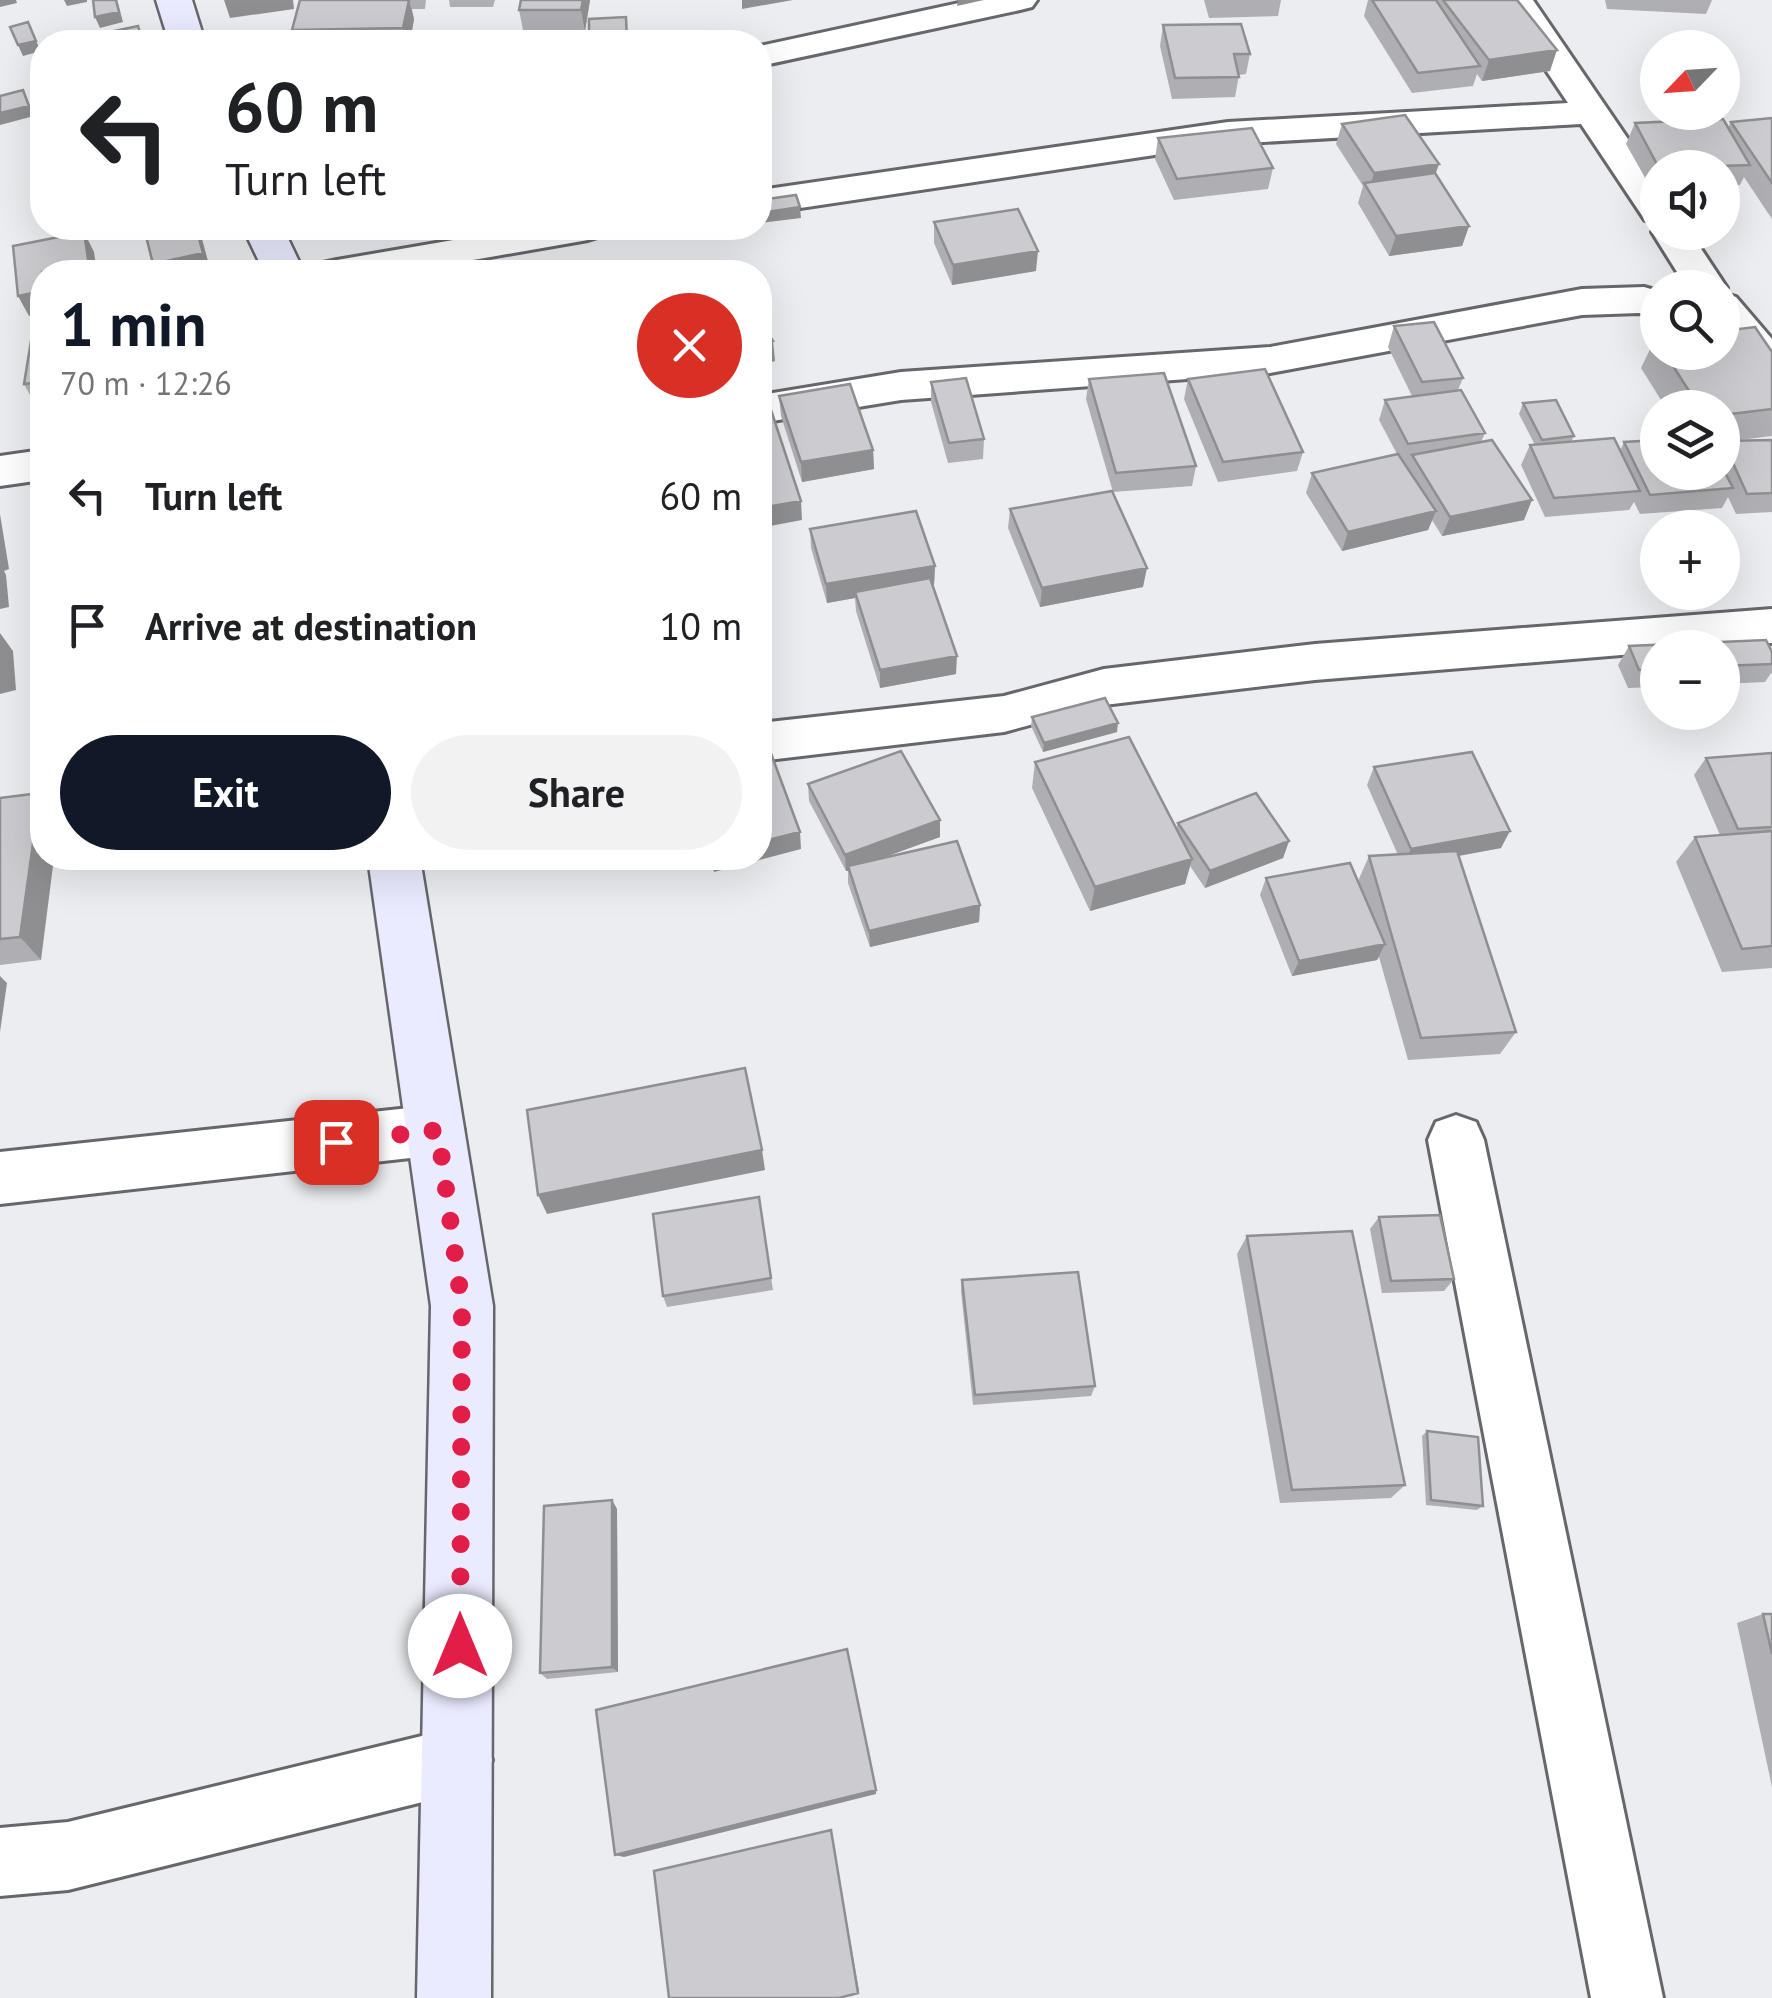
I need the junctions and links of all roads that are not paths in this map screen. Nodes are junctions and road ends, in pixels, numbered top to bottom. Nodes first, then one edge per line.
1 (174, 0) edge
2 (1020, 0) edge
3 (1516, 0) edge
4 (183, 30) edge
5 (772, 53) edge
6 (1589, 114) junction
7 (1640, 186) edge
8 (772, 200) edge
9 (520, 240) edge
10 (405, 260) edge
11 (1640, 302) edge
12 (1740, 329) edge
13 (1758, 350) edge
14 (772, 407) edge
15 (30, 467) edge
16 (0, 471) edge
17 (1772, 626) edge
18 (772, 741) edge
19 (396, 870) edge
20 (438, 1130) junction
21 (1456, 1140) dead end
22 (0, 1178) edge
23 (460, 1760) junction
24 (0, 1862) edge
25 (454, 1998) edge
26 (1627, 1998) edge

1 - 4 street
2 - 5 street
3 - 6 street
6 - 7 street
6 - 8 street
9 - 10 street
11 - 14 street
12 - 13 street
15 - 16 street
17 - 18 street
19 - 20 street
20 - 22 street
20 - 23 street
21 - 26 street
23 - 24 street
23 - 25 street

